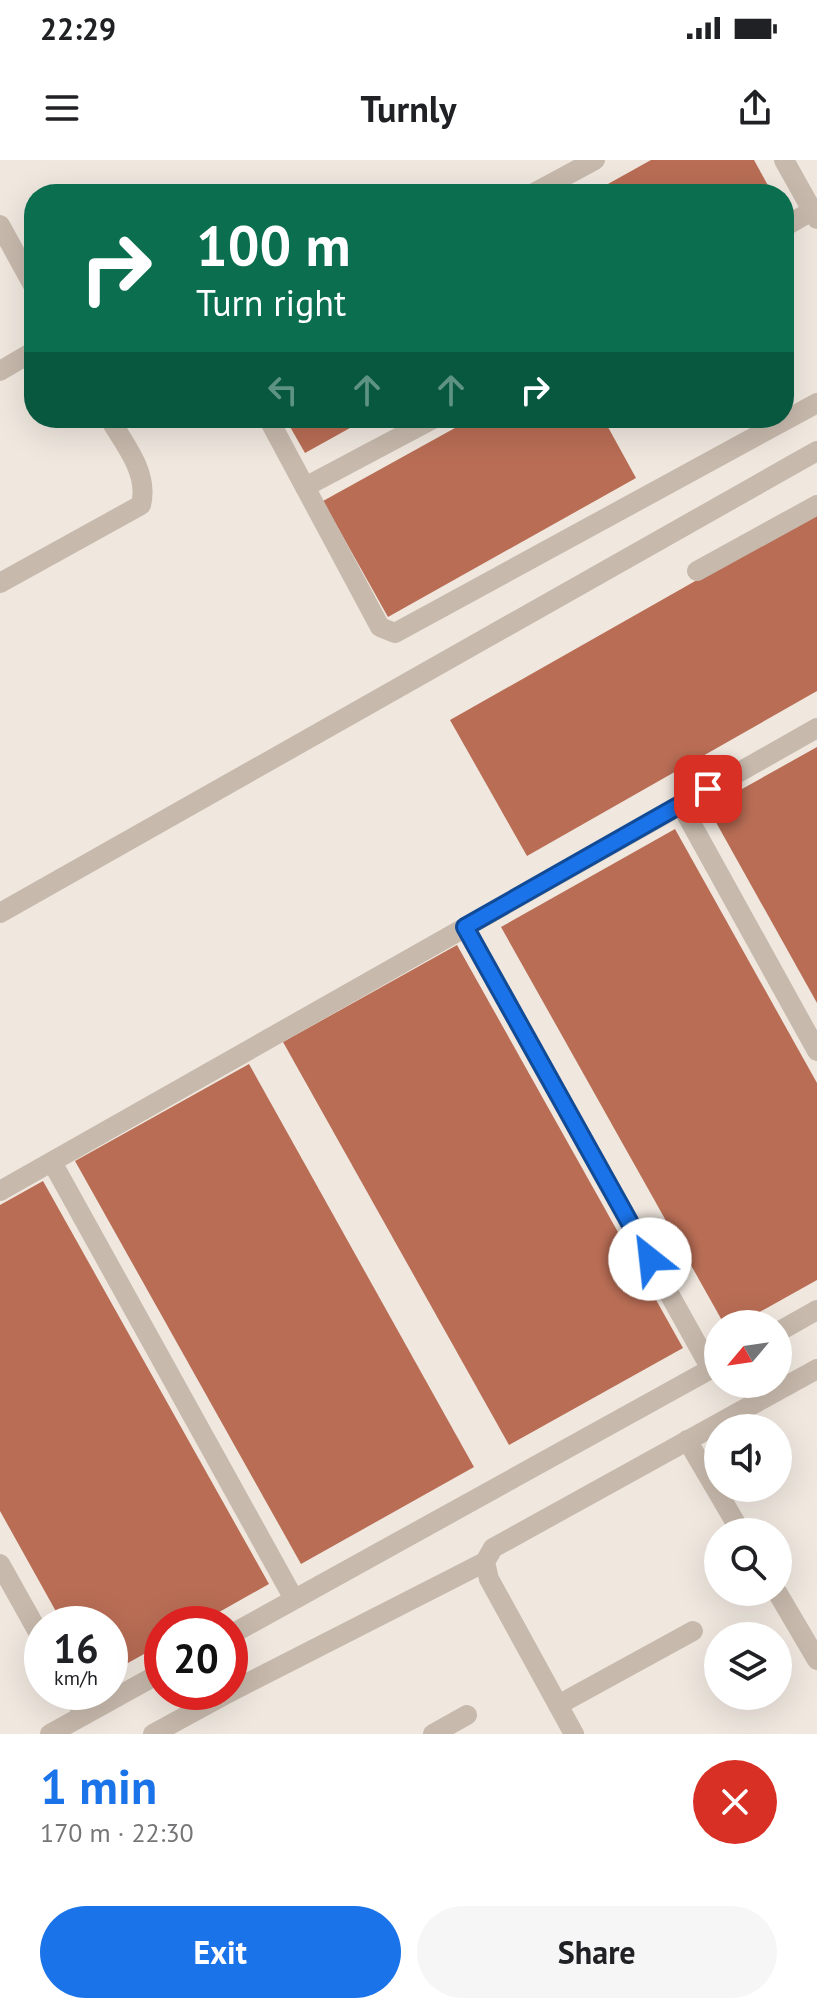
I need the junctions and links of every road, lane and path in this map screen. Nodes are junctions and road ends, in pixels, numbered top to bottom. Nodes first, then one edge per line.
1 (595, 160) edge
2 (784, 160) edge
3 (551, 184) edge
4 (816, 212) edge
5 (794, 222) edge
6 (0, 225) edge
7 (24, 269) edge
8 (24, 357) edge
9 (0, 371) edge
10 (817, 403) edge
11 (794, 416) edge
12 (115, 428) edge
13 (273, 428) edge
14 (416, 428) edge
15 (771, 428) edge
16 (817, 451) edge
17 (305, 487) junction
18 (817, 505) edge
19 (697, 571) dead end
20 (0, 583) edge
21 (817, 728) edge
22 (681, 805) junction
23 (0, 913) edge
24 (465, 927) junction
25 (817, 1051) edge
26 (52, 1162) junction
27 (0, 1191) edge
28 (817, 1310) edge
29 (792, 1324) edge
30 (704, 1348) edge
31 (817, 1369) edge
32 (704, 1373) edge
33 (687, 1440) junction
34 (733, 1518) edge
35 (485, 1562) junction
36 (0, 1564) edge
37 (294, 1599) junction
38 (785, 1606) edge
39 (24, 1607) edge
40 (248, 1625) edge
41 (693, 1631) dead end
42 (817, 1660) edge
43 (144, 1682) edge
44 (248, 1683) edge
45 (558, 1705) junction
46 (81, 1710) edge
47 (197, 1710) edge
48 (84, 1715) junction
49 (467, 1715) dead end
50 (50, 1734) edge
51 (153, 1734) edge
52 (433, 1734) edge
53 (574, 1734) edge

1 - 3 street
2 - 4 street
4 - 5 street
6 - 7 street
8 - 9 street
10 - 11 street
12 - 20 street
13 - 17 street
14 - 17 street
15 - 17 street
16 - 23 street
18 - 19 street
21 - 22 street
22 - 24 street
22 - 25 street
24 - 26 street
24 - 30 street
26 - 27 street
26 - 37 street
28 - 29 street
31 - 33 street
32 - 37 street
33 - 34 street
33 - 35 street
35 - 44 street
35 - 45 street
36 - 39 street
37 - 40 street
38 - 42 street
41 - 45 street
43 - 48 street
45 - 53 street
46 - 48 street
47 - 51 street
48 - 50 street
49 - 52 street

